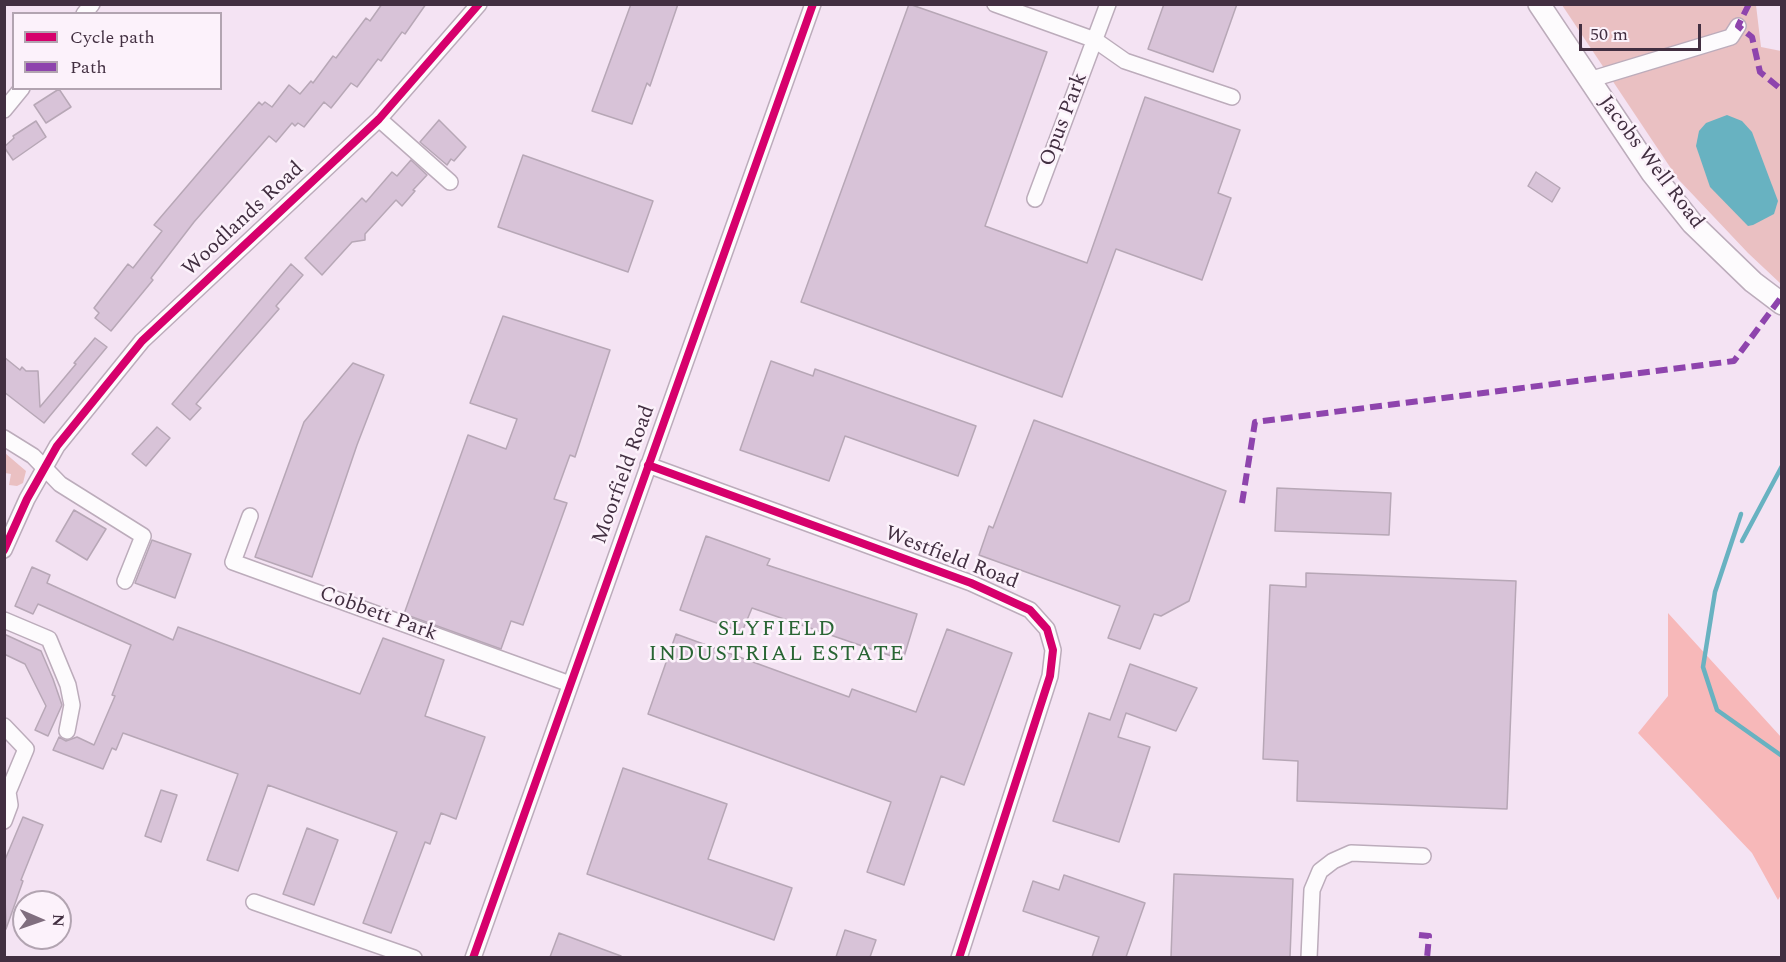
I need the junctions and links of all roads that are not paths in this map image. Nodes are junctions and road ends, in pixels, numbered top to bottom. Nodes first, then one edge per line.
1 (480, 4) edge
2 (813, 4) edge
3 (995, 4) edge
4 (1108, 4) edge
5 (1539, 4) edge
6 (1738, 26) dead end
7 (1095, 40) junction
8 (1589, 80) junction
9 (20, 90) edge
10 (1232, 97) dead end
11 (4, 110) edge
12 (379, 119) junction
13 (450, 182) dead end
14 (1035, 199) dead end
15 (1782, 304) edge
16 (4, 438) edge
17 (648, 465) junction
18 (44, 470) junction
19 (250, 516) dead end
20 (4, 550) edge
21 (125, 581) dead end
22 (4, 620) edge
23 (570, 684) junction
24 (4, 726) edge
25 (67, 731) dead end
26 (4, 821) edge
27 (1423, 856) dead end
28 (254, 902) dead end
29 (414, 957) edge
30 (472, 957) edge
31 (959, 957) edge
32 (1309, 957) edge

1 - 12 street, Woodlands Road
2 - 17 street, Moorfield Road
3 - 7 street
4 - 7 street, Opus Park
5 - 8 street, Jacobs Well Road
6 - 8 street
7 - 10 street
7 - 14 street, Opus Park
8 - 15 street, Jacobs Well Road
9 - 11 street
12 - 13 street
12 - 18 street, Woodlands Road
16 - 18 street
17 - 23 street, Moorfield Road
17 - 31 street, Westfield Road
18 - 20 street, Woodlands Road
18 - 21 street
19 - 23 street, Cobbett Park
22 - 25 street
23 - 30 street, Moorfield Road
24 - 26 street
27 - 32 street
28 - 29 street

